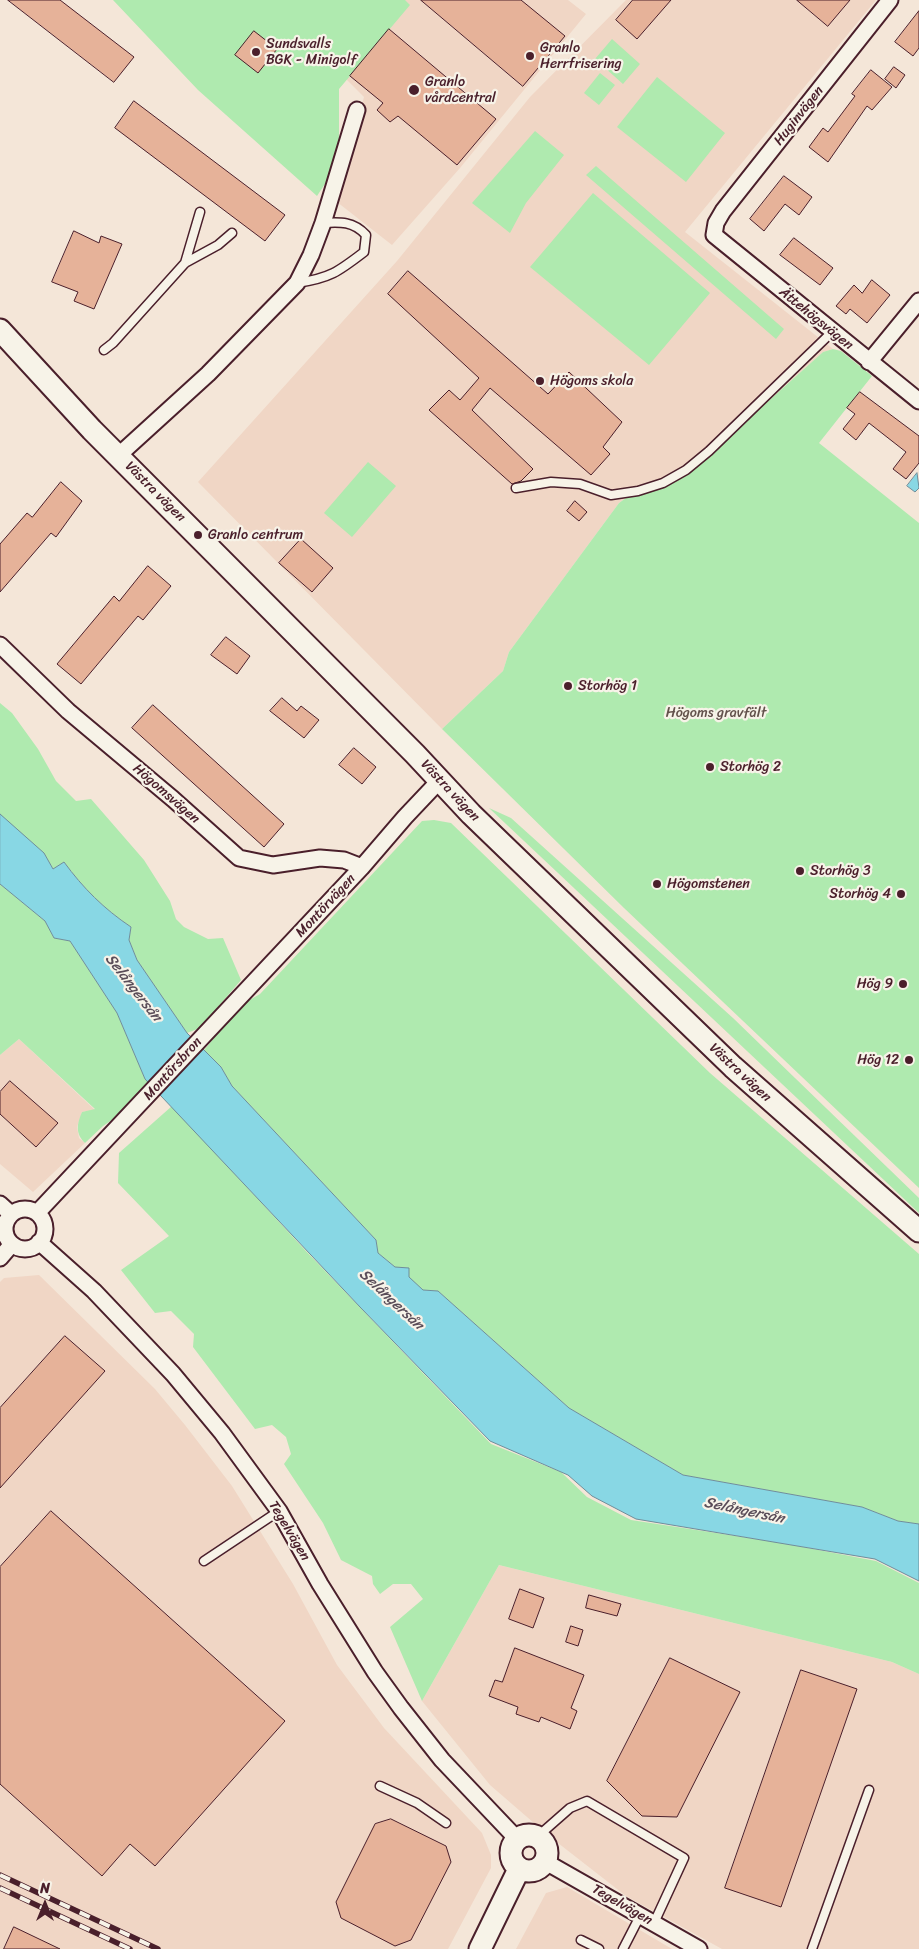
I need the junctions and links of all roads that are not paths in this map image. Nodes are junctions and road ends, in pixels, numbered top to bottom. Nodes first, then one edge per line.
1 (890, 0) edge
2 (357, 110) dead end
3 (200, 212) dead end
4 (323, 223) junction
5 (232, 233) dead end
6 (714, 235) joint
7 (185, 263) junction
8 (297, 283) junction
9 (919, 301) edge
10 (0, 330) edge
11 (832, 332) junction
12 (104, 350) dead end
13 (868, 362) junction
14 (919, 401) edge
15 (119, 455) junction
16 (516, 488) dead end
17 (0, 645) edge
18 (440, 780) junction
19 (362, 868) junction
20 (209, 1029) joint
21 (0, 1204) edge
22 (37, 1213) junction
23 (11, 1214) junction
24 (919, 1231) edge
25 (39, 1242) junction
26 (12, 1244) junction
27 (0, 1258) edge
28 (279, 1511) junction
29 (204, 1561) dead end
30 (380, 1786) dead end
31 (869, 1790) dead end
32 (446, 1823) dead end
33 (527, 1838) junction
34 (544, 1861) junction
35 (520, 1869) junction
36 (640, 1916) junction
37 (654, 1923) junction
38 (581, 1940) dead end
39 (480, 1949) edge
40 (598, 1949) edge
41 (623, 1949) edge
42 (699, 1949) edge
43 (812, 1949) edge

1 - 6 street, Huginvägen
2 - 4 street
3 - 7 lane
4 - 8 street
4 - 8 lane
5 - 7 lane
6 - 11 street, Ättehögsvägen
7 - 12 lane
8 - 15 street
9 - 13 street
10 - 15 street, Västra vägen
11 - 13 street, Ättehögsvägen
11 - 16 lane
13 - 14 street, Ättehögsvägen
15 - 18 street, Västra vägen
17 - 19 street, Högomsvägen
18 - 19 street, Montörvägen
18 - 24 street, Västra vägen
19 - 20 street, Montörvägen
20 - 22 street, Montörsbron
21 - 23 street
22 - 23 street
22 - 25 street
23 - 26 street
25 - 26 street
25 - 28 street, Tegelvägen
26 - 27 street
28 - 29 lane
28 - 33 street, Tegelvägen
30 - 32 lane
31 - 43 lane
33 - 34 street
33 - 35 street
33 - 37 lane
34 - 35 street
34 - 36 street, Tegelvägen
35 - 39 street
36 - 37 street, Tegelvägen
36 - 41 lane
37 - 42 street, Tegelvägen
38 - 40 lane

